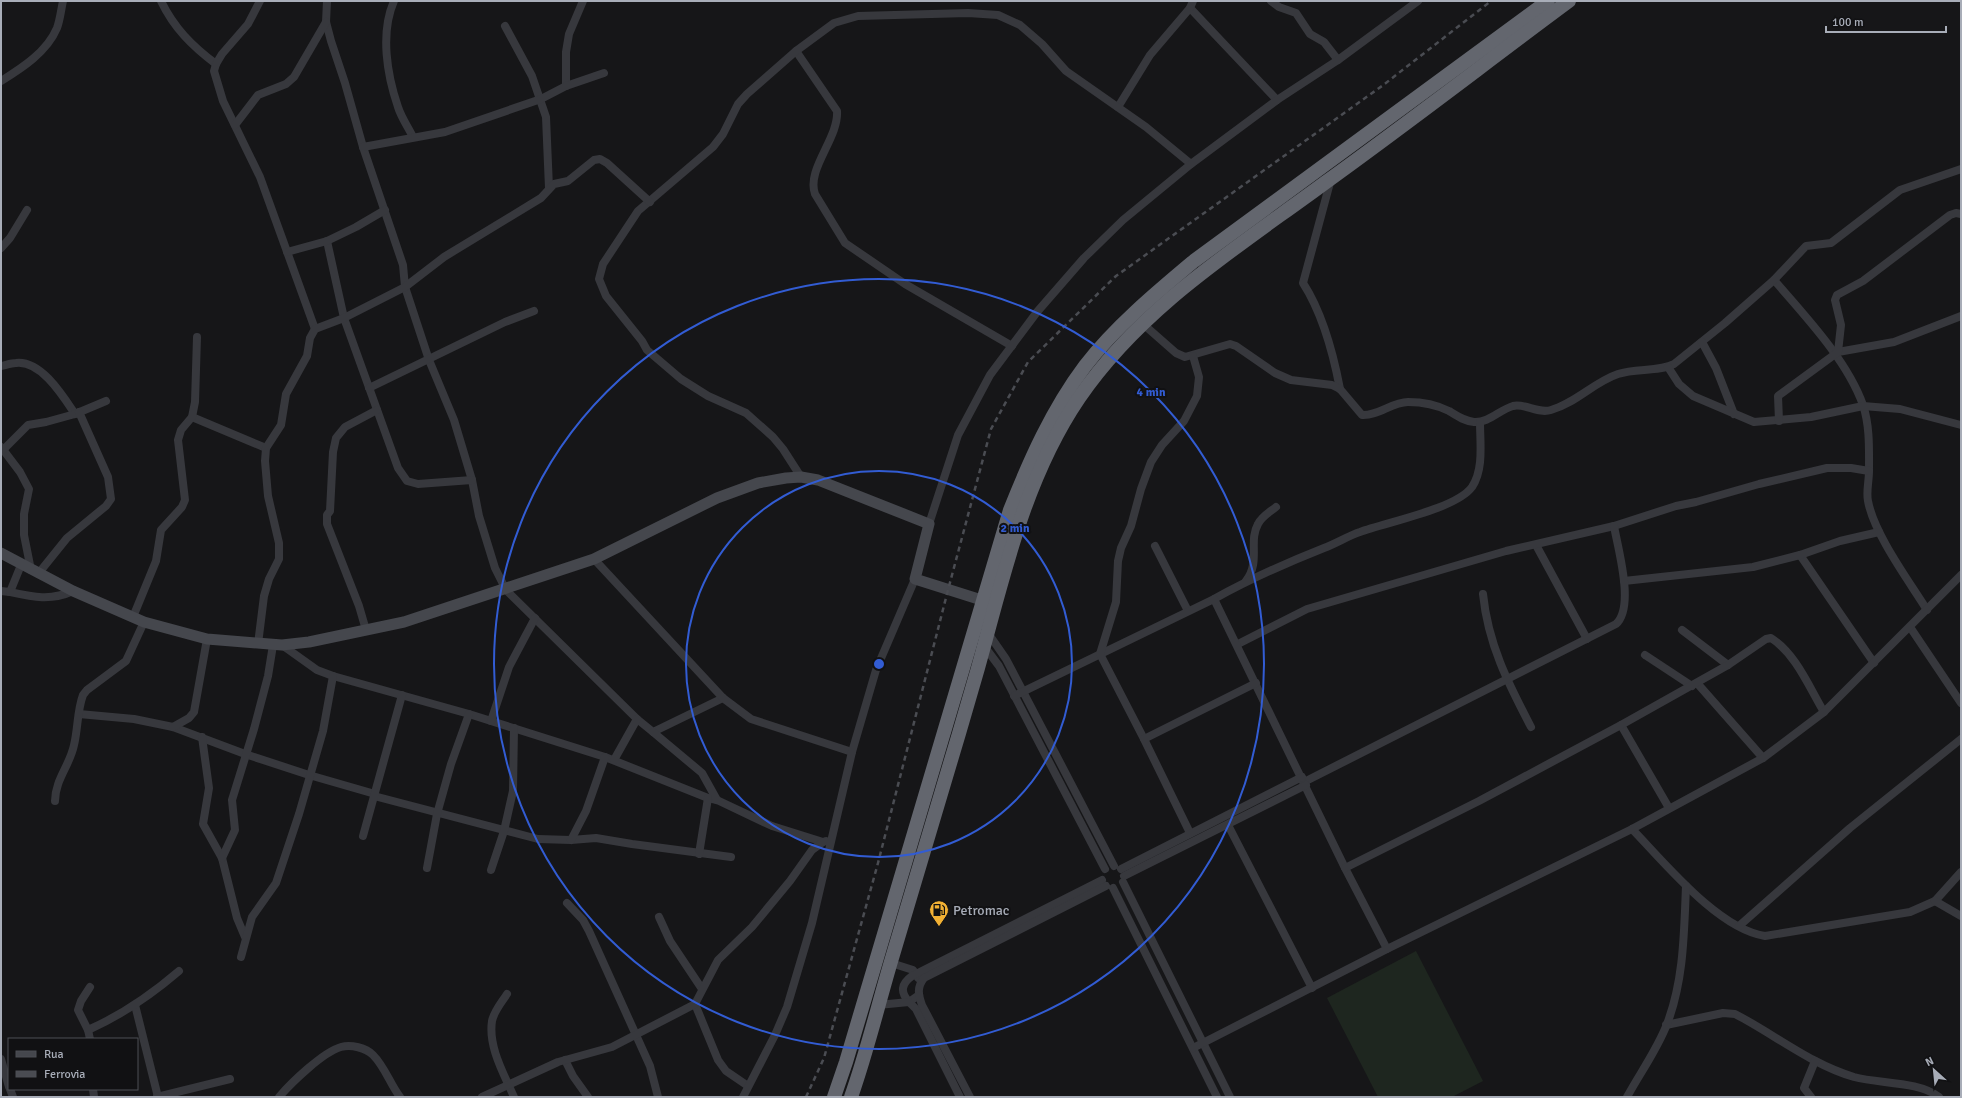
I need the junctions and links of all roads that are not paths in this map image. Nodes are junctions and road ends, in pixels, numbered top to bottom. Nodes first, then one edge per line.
1 (63, 1) edge
2 (161, 1) edge
3 (260, 1) edge
4 (327, 1) edge
5 (394, 1) edge
6 (583, 1) edge
7 (1271, 1) edge
8 (1418, 1) edge
9 (1548, 1) edge
10 (1569, 1) edge
11 (1191, 4) edge
12 (326, 22) junction
13 (505, 26) dead end
14 (796, 51) junction
15 (1338, 60) junction
16 (216, 64) junction
17 (604, 73) dead end
18 (1, 81) edge
19 (566, 86) junction
20 (541, 99) junction
21 (1277, 100) junction
22 (1118, 107) junction
23 (235, 125) junction
24 (413, 137) junction
25 (363, 147) junction
26 (1191, 164) junction
27 (1961, 169) edge
28 (1331, 179) junction
29 (549, 188) junction
30 (650, 202) junction
31 (27, 210) dead end
32 (385, 210) junction
33 (1961, 214) edge
34 (327, 241) junction
35 (1, 248) edge
36 (287, 252) junction
37 (1774, 280) junction
38 (405, 287) junction
39 (534, 311) dead end
40 (1961, 316) edge
41 (344, 318) junction
42 (1143, 324) junction
43 (315, 329) junction
44 (197, 336) dead end
45 (1702, 342) junction
46 (1012, 346) junction
47 (1837, 354) junction
48 (1193, 356) junction
49 (430, 360) junction
50 (1, 366) edge
51 (1668, 367) junction
52 (369, 388) junction
53 (1340, 389) junction
54 (106, 401) dead end
55 (1863, 406) junction
56 (377, 410) junction
57 (77, 413) junction
58 (1734, 414) junction
59 (192, 417) junction
60 (1779, 421) junction
61 (1480, 422) junction
62 (1961, 425) edge
63 (2, 448) edge
64 (266, 448) junction
65 (1869, 471) junction
66 (802, 477) junction
67 (472, 480) junction
68 (1276, 507) dead end
69 (929, 524) junction
70 (1614, 526) junction
71 (1879, 532) junction
72 (1536, 545) junction
73 (1155, 546) dead end
74 (1, 553) edge
75 (1800, 555) junction
76 (594, 559) junction
77 (21, 564) junction
78 (35, 572) junction
79 (1961, 576) edge
80 (915, 579) junction
81 (1246, 581) junction
82 (1624, 581) junction
83 (506, 590) junction
84 (1, 591) edge
85 (73, 591) junction
86 (10, 592) junction
87 (1483, 594) dead end
88 (1214, 599) junction
89 (989, 602) junction
90 (1927, 610) junction
91 (1188, 611) junction
92 (133, 617) junction
93 (535, 618) junction
94 (144, 622) junction
95 (1910, 627) junction
96 (366, 630) junction
97 (1682, 630) dead end
98 (207, 639) junction
99 (986, 639) junction
100 (1587, 639) junction
101 (258, 644) junction
102 (1238, 644) junction
103 (278, 645) junction
104 (1100, 654) junction
105 (1645, 655) dead end
106 (1874, 663) junction
107 (1728, 664) junction
108 (332, 676) junction
109 (1506, 680) junction
110 (1256, 683) junction
111 (1695, 684) junction
112 (1023, 691) junction
113 (402, 695) junction
114 (1014, 696) junction
115 (723, 698) junction
116 (1961, 703) edge
117 (1824, 712) junction
118 (79, 714) junction
119 (469, 714) junction
120 (637, 719) junction
121 (491, 721) junction
122 (1621, 725) junction
123 (173, 727) junction
124 (1531, 727) dead end
125 (514, 728) junction
126 (653, 732) junction
127 (202, 737) junction
128 (1144, 739) junction
129 (1961, 739) edge
130 (852, 752) junction
131 (246, 754) junction
132 (605, 757) junction
133 (1763, 758) junction
134 (614, 760) junction
135 (309, 775) junction
136 (1304, 781) junction
137 (375, 795) junction
138 (712, 799) junction
139 (55, 801) dead end
140 (1669, 808) junction
141 (438, 814) junction
142 (1228, 825) junction
143 (1632, 829) junction
144 (504, 831) junction
145 (1190, 833) junction
146 (363, 836) dead end
147 (571, 840) junction
148 (831, 840) junction
149 (823, 842) junction
150 (699, 854) junction
151 (731, 857) dead end
152 (222, 858) junction
153 (427, 868) dead end
154 (1345, 868) junction
155 (1105, 869) junction
156 (491, 870) dead end
157 (1961, 872) edge
158 (1120, 873) junction
159 (1107, 885) junction
160 (1686, 886) junction
161 (1935, 901) junction
162 (567, 903) dead end
163 (1961, 916) edge
164 (659, 917) dead end
165 (1739, 926) junction
166 (245, 937) junction
167 (1387, 949) junction
168 (241, 957) dead end
169 (891, 963) junction
170 (179, 971) dead end
171 (916, 974) junction
172 (920, 984) junction
173 (90, 987) dead end
174 (1312, 988) junction
175 (702, 989) junction
176 (507, 994) dead end
177 (919, 995) junction
178 (909, 1002) junction
179 (695, 1004) junction
180 (135, 1005) junction
181 (878, 1005) junction
182 (1666, 1025) junction
183 (88, 1030) junction
184 (635, 1035) junction
185 (90, 1038) edge
186 (1204, 1043) junction
187 (1193, 1048) junction
188 (1, 1059) edge
189 (565, 1060) junction
190 (1816, 1061) junction
191 (5, 1076) edge
192 (230, 1079) dead end
193 (509, 1086) junction
194 (748, 1086) junction
195 (158, 1097) edge
196 (279, 1097) edge
197 (400, 1097) edge
198 (482, 1097) edge
199 (514, 1097) edge
200 (588, 1097) edge
201 (658, 1097) edge
202 (743, 1097) edge
203 (834, 1097) edge
204 (851, 1097) edge
205 (960, 1097) edge
206 (970, 1097) edge
207 (1217, 1097) edge
208 (1230, 1097) edge
209 (1627, 1097) edge
210 (1811, 1097) edge
211 (1939, 1097) edge

1 - 18 street
2 - 16 street
3 - 16 street
4 - 12 street
5 - 24 street
6 - 19 street
7 - 15 street
8 - 15 street
9 - 89 highway
10 - 28 highway
11 - 21 street
11 - 22 street
12 - 23 street
12 - 25 street
13 - 20 street
14 - 22 street
14 - 30 street
14 - 46 street
15 - 21 street
16 - 23 street
17 - 19 street
19 - 20 street
20 - 24 street
20 - 29 street
21 - 26 street
22 - 26 street
23 - 36 street
24 - 25 street
25 - 32 street
26 - 46 street
27 - 37 street
28 - 42 highway
28 - 53 street
29 - 30 street
29 - 38 street
30 - 66 street
31 - 35 street
32 - 34 street
32 - 38 street
33 - 47 street
34 - 36 street
34 - 41 street
36 - 43 street
37 - 45 street
37 - 47 street
38 - 41 street
38 - 49 street
39 - 49 street
40 - 47 street
41 - 43 street
41 - 52 street
42 - 48 street
42 - 89 highway
43 - 64 street
44 - 59 street
45 - 51 street
45 - 58 street
46 - 69 street
47 - 55 street
47 - 60 street
48 - 53 street
48 - 104 street
49 - 52 street
49 - 67 street
50 - 57 street
51 - 58 street
51 - 61 street
52 - 56 street
53 - 61 street
54 - 57 street
55 - 60 street
55 - 62 street
55 - 65 street
56 - 67 street
56 - 96 street
57 - 63 street
57 - 78 street
58 - 60 street
59 - 64 street
59 - 92 street
61 - 81 street
63 - 78 street
64 - 101 street
65 - 70 street
65 - 71 street
66 - 69 street
66 - 76 street
67 - 83 street
68 - 81 street
69 - 80 street
70 - 72 street
70 - 82 street
71 - 75 street
71 - 90 street
72 - 100 street
72 - 102 street
73 - 91 street
74 - 77 street
75 - 82 street
75 - 106 street
76 - 83 street
76 - 115 street
77 - 78 street
77 - 86 street
78 - 85 street
79 - 90 street
80 - 89 street
80 - 130 street
81 - 88 street
82 - 100 street
83 - 93 street
83 - 96 street
84 - 86 street
85 - 86 street
85 - 92 street
87 - 109 street
88 - 91 street
88 - 102 street
89 - 99 highway
89 - 203 highway
90 - 95 street
91 - 104 street
92 - 94 street
93 - 120 street
93 - 121 street
94 - 98 street
94 - 118 street
95 - 106 street
95 - 116 street
96 - 103 street
97 - 107 street
98 - 101 street
98 - 123 street
99 - 112 street
99 - 114 street
99 - 169 highway
100 - 109 street
101 - 103 street
102 - 110 street
103 - 108 street
103 - 131 street
104 - 112 street
104 - 128 street
105 - 111 street
106 - 117 street
107 - 111 street
107 - 117 street
108 - 113 street
108 - 135 street
109 - 124 street
109 - 136 street
110 - 128 street
110 - 136 street
111 - 122 street
111 - 133 street
112 - 114 street
112 - 158 street
113 - 119 street
113 - 137 street
114 - 155 street
115 - 126 street
115 - 130 street
117 - 133 street
118 - 123 street
118 - 139 street
119 - 121 street
119 - 141 street
120 - 126 street
120 - 134 street
121 - 125 street
122 - 140 street
122 - 154 street
123 - 127 street
125 - 132 street
125 - 144 street
126 - 138 street
127 - 131 street
127 - 152 street
128 - 145 street
129 - 165 street
130 - 148 street
131 - 135 street
131 - 152 street
132 - 134 street
132 - 147 street
133 - 140 street
134 - 138 street
135 - 137 street
135 - 166 street
136 - 142 street
136 - 145 street
136 - 154 street
137 - 141 street
137 - 146 street
138 - 149 street
138 - 150 street
140 - 143 street
141 - 144 street
141 - 153 street
142 - 158 street
142 - 174 street
143 - 160 street
143 - 167 street
144 - 147 street
144 - 156 street
145 - 158 street
147 - 150 street
148 - 149 street
148 - 194 street
149 - 175 street
150 - 151 street
152 - 166 street
154 - 167 street
155 - 158 street
155 - 159 street
157 - 161 street
158 - 159 street
158 - 186 street
159 - 171 street
159 - 172 street
159 - 187 street
160 - 165 street
160 - 182 street
161 - 163 street
161 - 165 street
162 - 184 street
164 - 175 street
166 - 168 street
167 - 174 street
169 - 171 street
169 - 181 highway
170 - 180 street
171 - 172 street
171 - 178 street
172 - 177 street
173 - 183 street
174 - 186 street
175 - 179 street
176 - 193 street
177 - 178 street
177 - 206 street
178 - 181 street
178 - 205 street
179 - 184 street
179 - 194 street
180 - 183 street
180 - 195 street
181 - 204 highway
182 - 190 street
182 - 209 street
183 - 185 street
184 - 189 street
184 - 201 street
186 - 187 street
186 - 208 street
187 - 207 street
188 - 191 street
189 - 193 street
189 - 200 street
190 - 210 street
190 - 211 street
192 - 195 street
193 - 198 street
193 - 199 street
194 - 202 street
196 - 197 street

